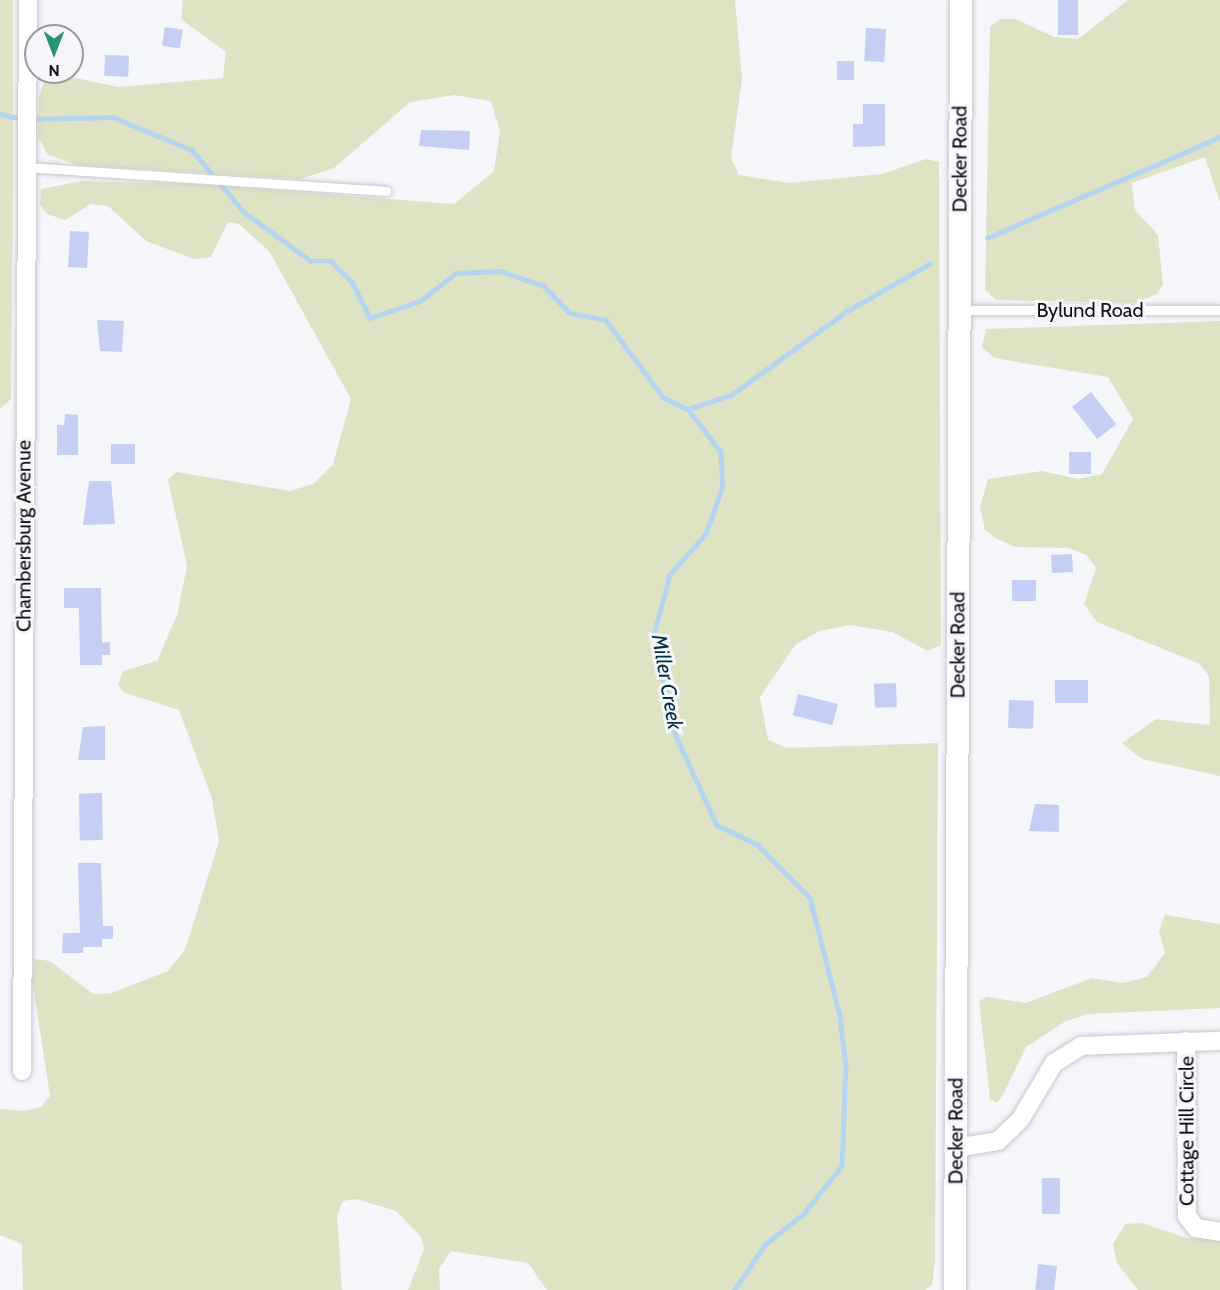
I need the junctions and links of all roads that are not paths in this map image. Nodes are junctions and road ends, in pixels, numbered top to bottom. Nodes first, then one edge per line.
1 (28, 0) edge
2 (961, 0) edge
3 (26, 167) junction
4 (386, 191) dead end
5 (960, 310) junction
6 (1220, 310) edge
7 (1186, 1041) junction
8 (1220, 1041) edge
9 (22, 1071) dead end
10 (956, 1148) junction
11 (1220, 1232) edge
12 (955, 1290) edge

1 - 3 street, Chambersburg Avenue
2 - 5 street, Decker Road
3 - 4 lane
3 - 9 street, Chambersburg Avenue
5 - 6 lane, Bylund Road
5 - 10 street, Decker Road
7 - 8 street, Cottage Hill Circle
7 - 10 street, Cottage Hill Circle
7 - 11 street, Cottage Hill Circle
10 - 12 street, Decker Road

